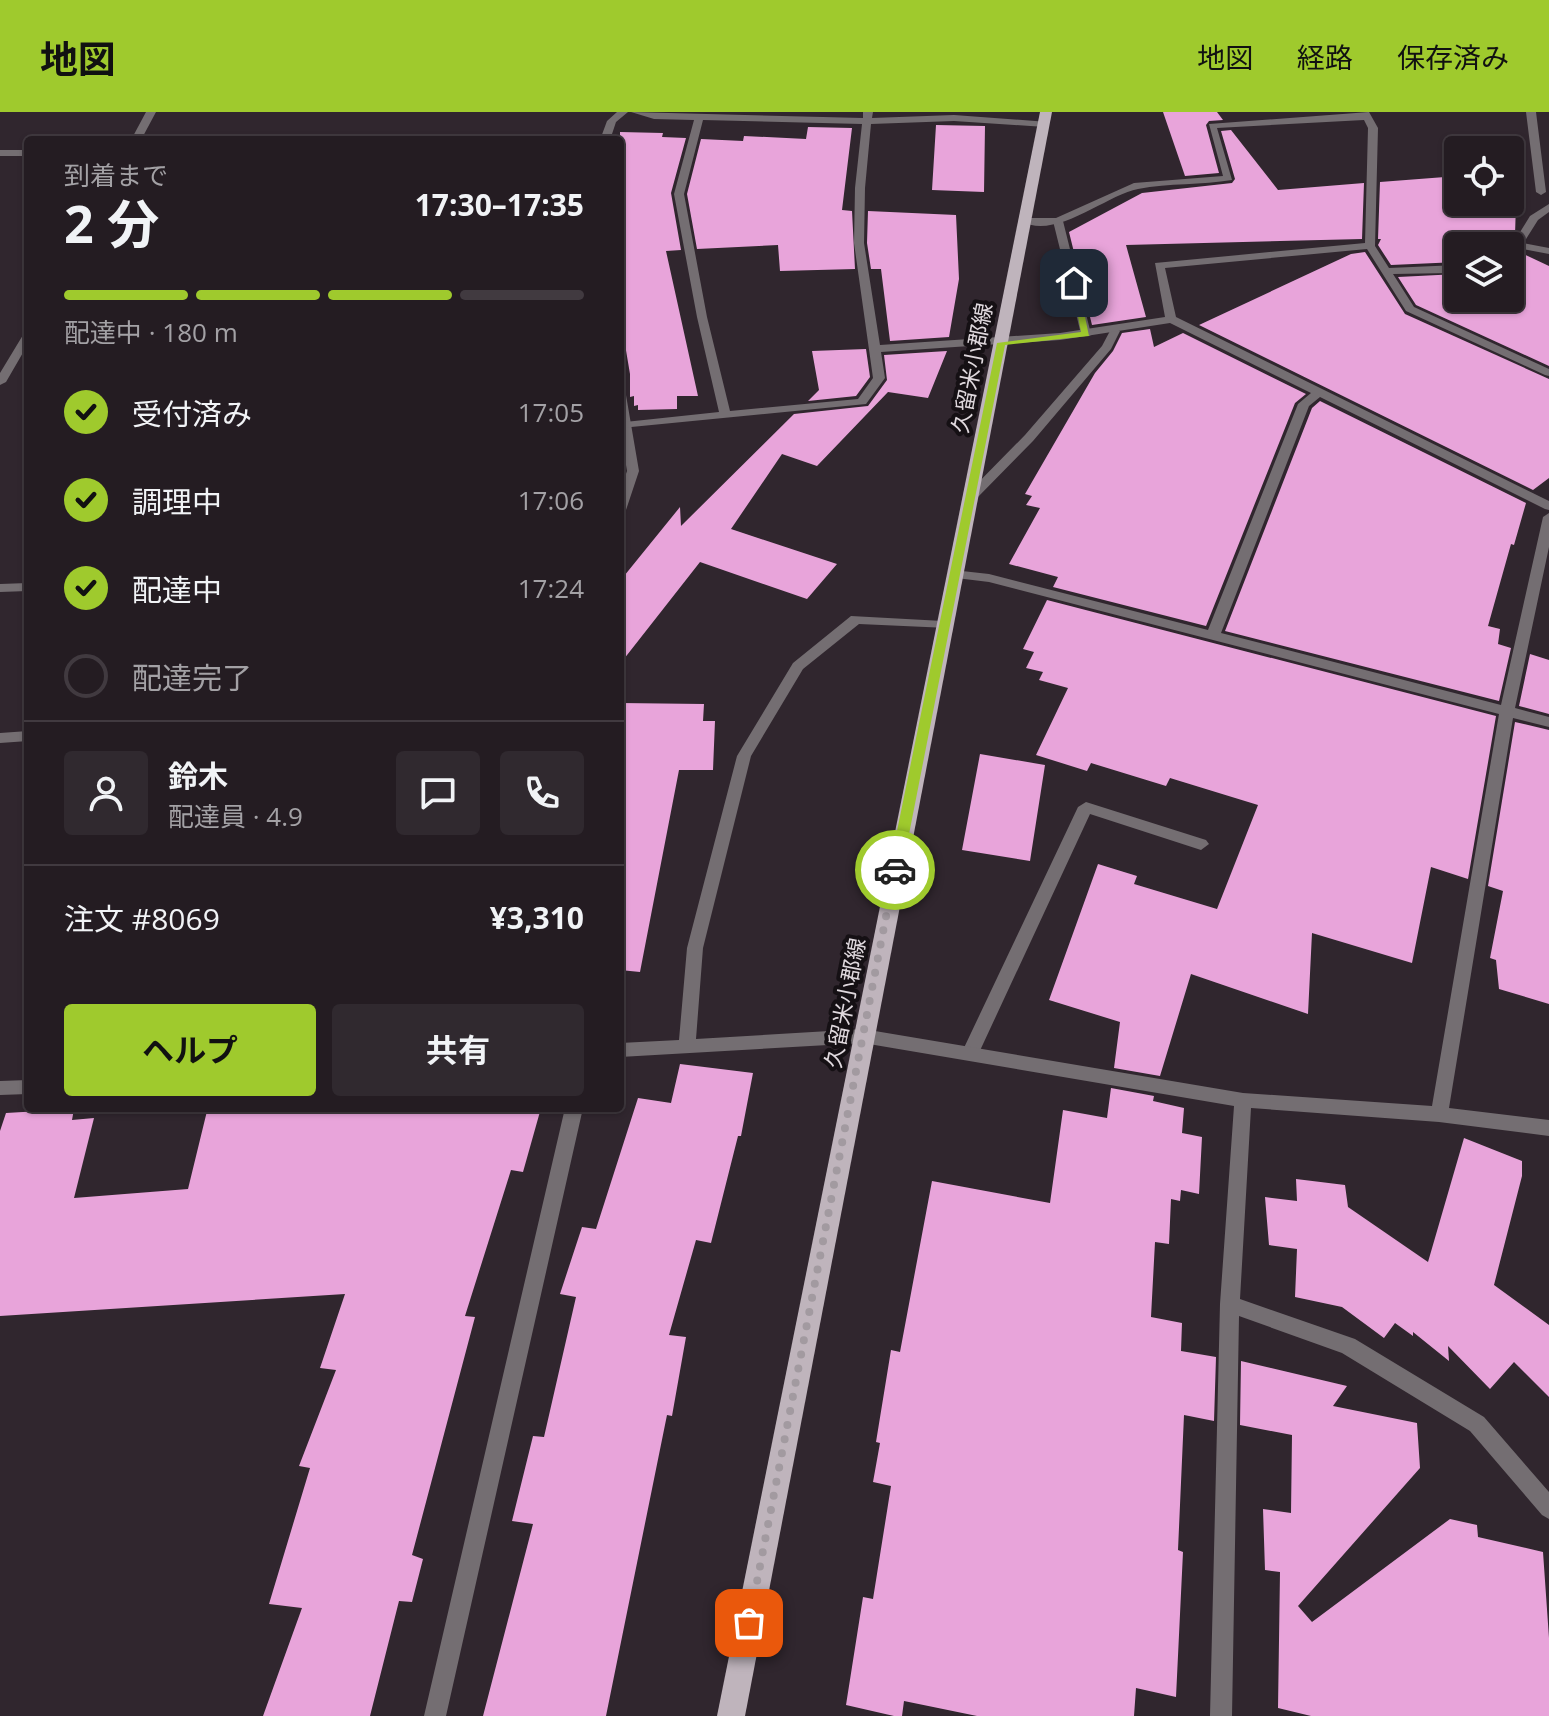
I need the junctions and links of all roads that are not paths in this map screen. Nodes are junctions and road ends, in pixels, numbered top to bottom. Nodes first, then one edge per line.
1 (151, 112) edge
2 (623, 112) edge
3 (636, 112) edge
4 (1531, 112) edge
5 (701, 114) edge
6 (1365, 114) edge
7 (868, 116) edge
8 (1046, 118) edge
9 (138, 136) edge
10 (606, 136) edge
11 (0, 153) edge
12 (24, 153) edge
13 (1541, 192) dead end
14 (1549, 207) edge
15 (1026, 221) junction
16 (1058, 221) junction
17 (1524, 232) edge
18 (1370, 246) junction
19 (1524, 248) edge
20 (1549, 251) edge
21 (1444, 270) edge
22 (1387, 271) junction
23 (1171, 319) junction
24 (1115, 331) junction
25 (1086, 334) junction
26 (24, 342) edge
27 (1001, 343) junction
28 (874, 349) junction
29 (1549, 373) edge
30 (0, 382) edge
31 (1319, 392) junction
32 (725, 415) junction
33 (624, 420) edge
34 (625, 426) junction
35 (971, 497) junction
36 (624, 498) edge
37 (1549, 506) edge
38 (1549, 517) edge
39 (953, 574) junction
40 (24, 587) edge
41 (0, 588) edge
42 (943, 625) junction
43 (1214, 633) junction
44 (1507, 711) junction
45 (1549, 722) edge
46 (24, 736) edge
47 (0, 738) edge
48 (1201, 844) dead end
49 (863, 1036) junction
50 (687, 1047) junction
51 (624, 1050) edge
52 (971, 1052) junction
53 (24, 1087) edge
54 (0, 1088) edge
55 (1243, 1100) junction
56 (573, 1112) edge
57 (1439, 1114) junction
58 (1549, 1128) edge
59 (1230, 1304) junction
60 (1549, 1508) edge
61 (435, 1716) edge
62 (731, 1716) edge
63 (1221, 1716) edge

1 - 9 street
2 - 10 street
3 - 5 street
4 - 13 street
5 - 7 street
5 - 32 street
6 - 16 street
6 - 18 street
7 - 8 street
7 - 28 street
8 - 15 main road, 久留米小郡線
11 - 12 street
14 - 17 street
15 - 16 street
15 - 27 main road, 久留米小郡線
16 - 25 street
18 - 22 street
18 - 23 street
19 - 20 street
21 - 22 street
22 - 29 street
23 - 24 street
23 - 31 street
24 - 25 street
24 - 35 street
25 - 27 street
26 - 30 street
27 - 28 street
27 - 35 main road, 久留米小郡線
28 - 32 street
31 - 37 street
31 - 43 street
32 - 34 street
33 - 34 street
34 - 36 street
35 - 39 main road, 久留米小郡線
38 - 44 street
39 - 42 main road, 久留米小郡線
39 - 43 street
40 - 41 street
42 - 49 main road, 久留米小郡線
42 - 50 street
43 - 44 street
44 - 45 street
44 - 57 street
46 - 47 street
48 - 52 street
49 - 50 street
49 - 52 street
49 - 62 main road, 久留米小郡線
50 - 51 street
52 - 55 street
53 - 54 street
55 - 57 street
55 - 59 street
56 - 61 street
57 - 58 street
59 - 60 street
59 - 63 street

